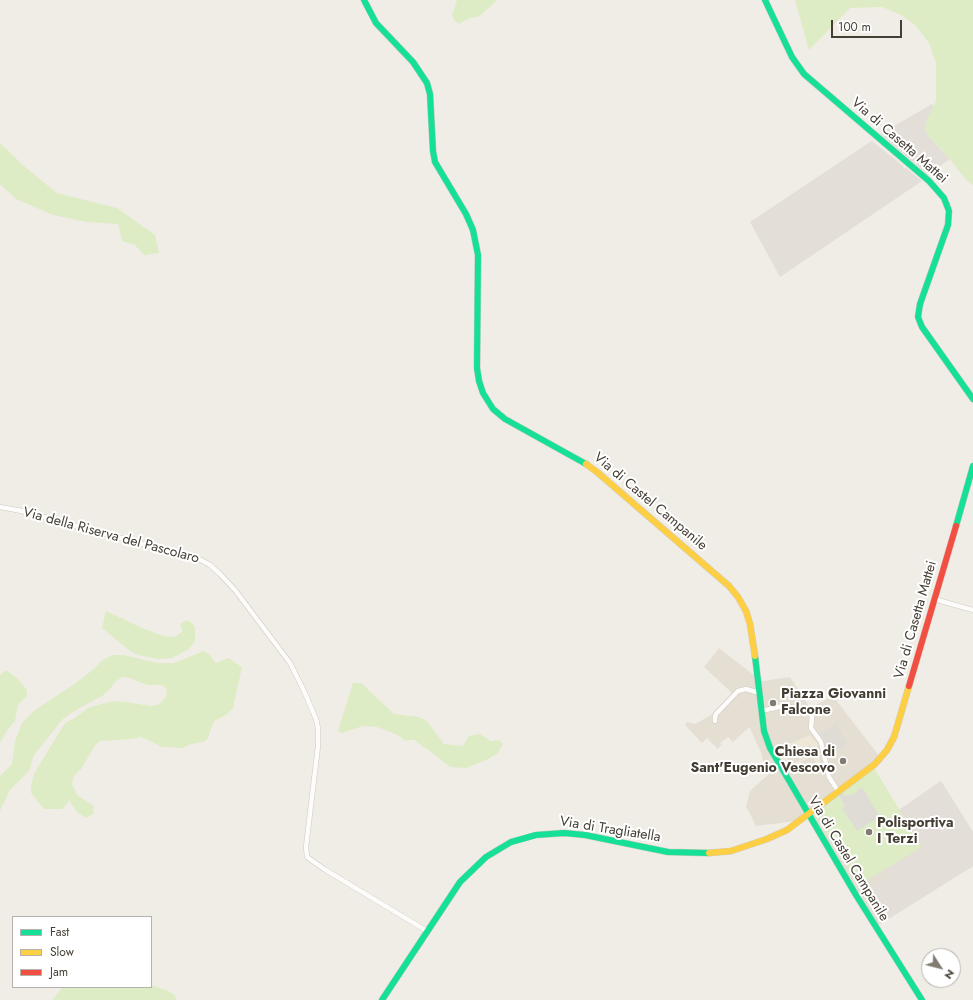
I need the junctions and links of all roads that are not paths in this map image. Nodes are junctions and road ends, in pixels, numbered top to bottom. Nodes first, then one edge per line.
1 (364, 0) edge
2 (765, 0) edge
3 (973, 399) edge
4 (973, 466) edge
5 (0, 507) edge
6 (934, 599) junction
7 (973, 610) edge
8 (760, 693) junction
9 (761, 710) junction
10 (715, 721) dead end
11 (838, 791) junction
12 (808, 815) junction
13 (427, 931) junction
14 (382, 1000) edge
15 (922, 1000) edge

1 - 8 street, Via di Castel Campanile
2 - 3 street, Via di Casetta Mattei
4 - 6 street, Via di Casetta Mattei
5 - 13 street, Via della Riserva del Pascolaro
6 - 7 street
6 - 11 street, Via di Casetta Mattei
8 - 9 street, Via di Castel Campanile
8 - 10 street
9 - 11 street
9 - 12 street, Via di Castel Campanile
11 - 12 street, Via di Casetta Mattei
12 - 13 street, Via di Tragliatella
12 - 15 street, Via di Castel Campanile
13 - 14 street, Via di Tragliatella

